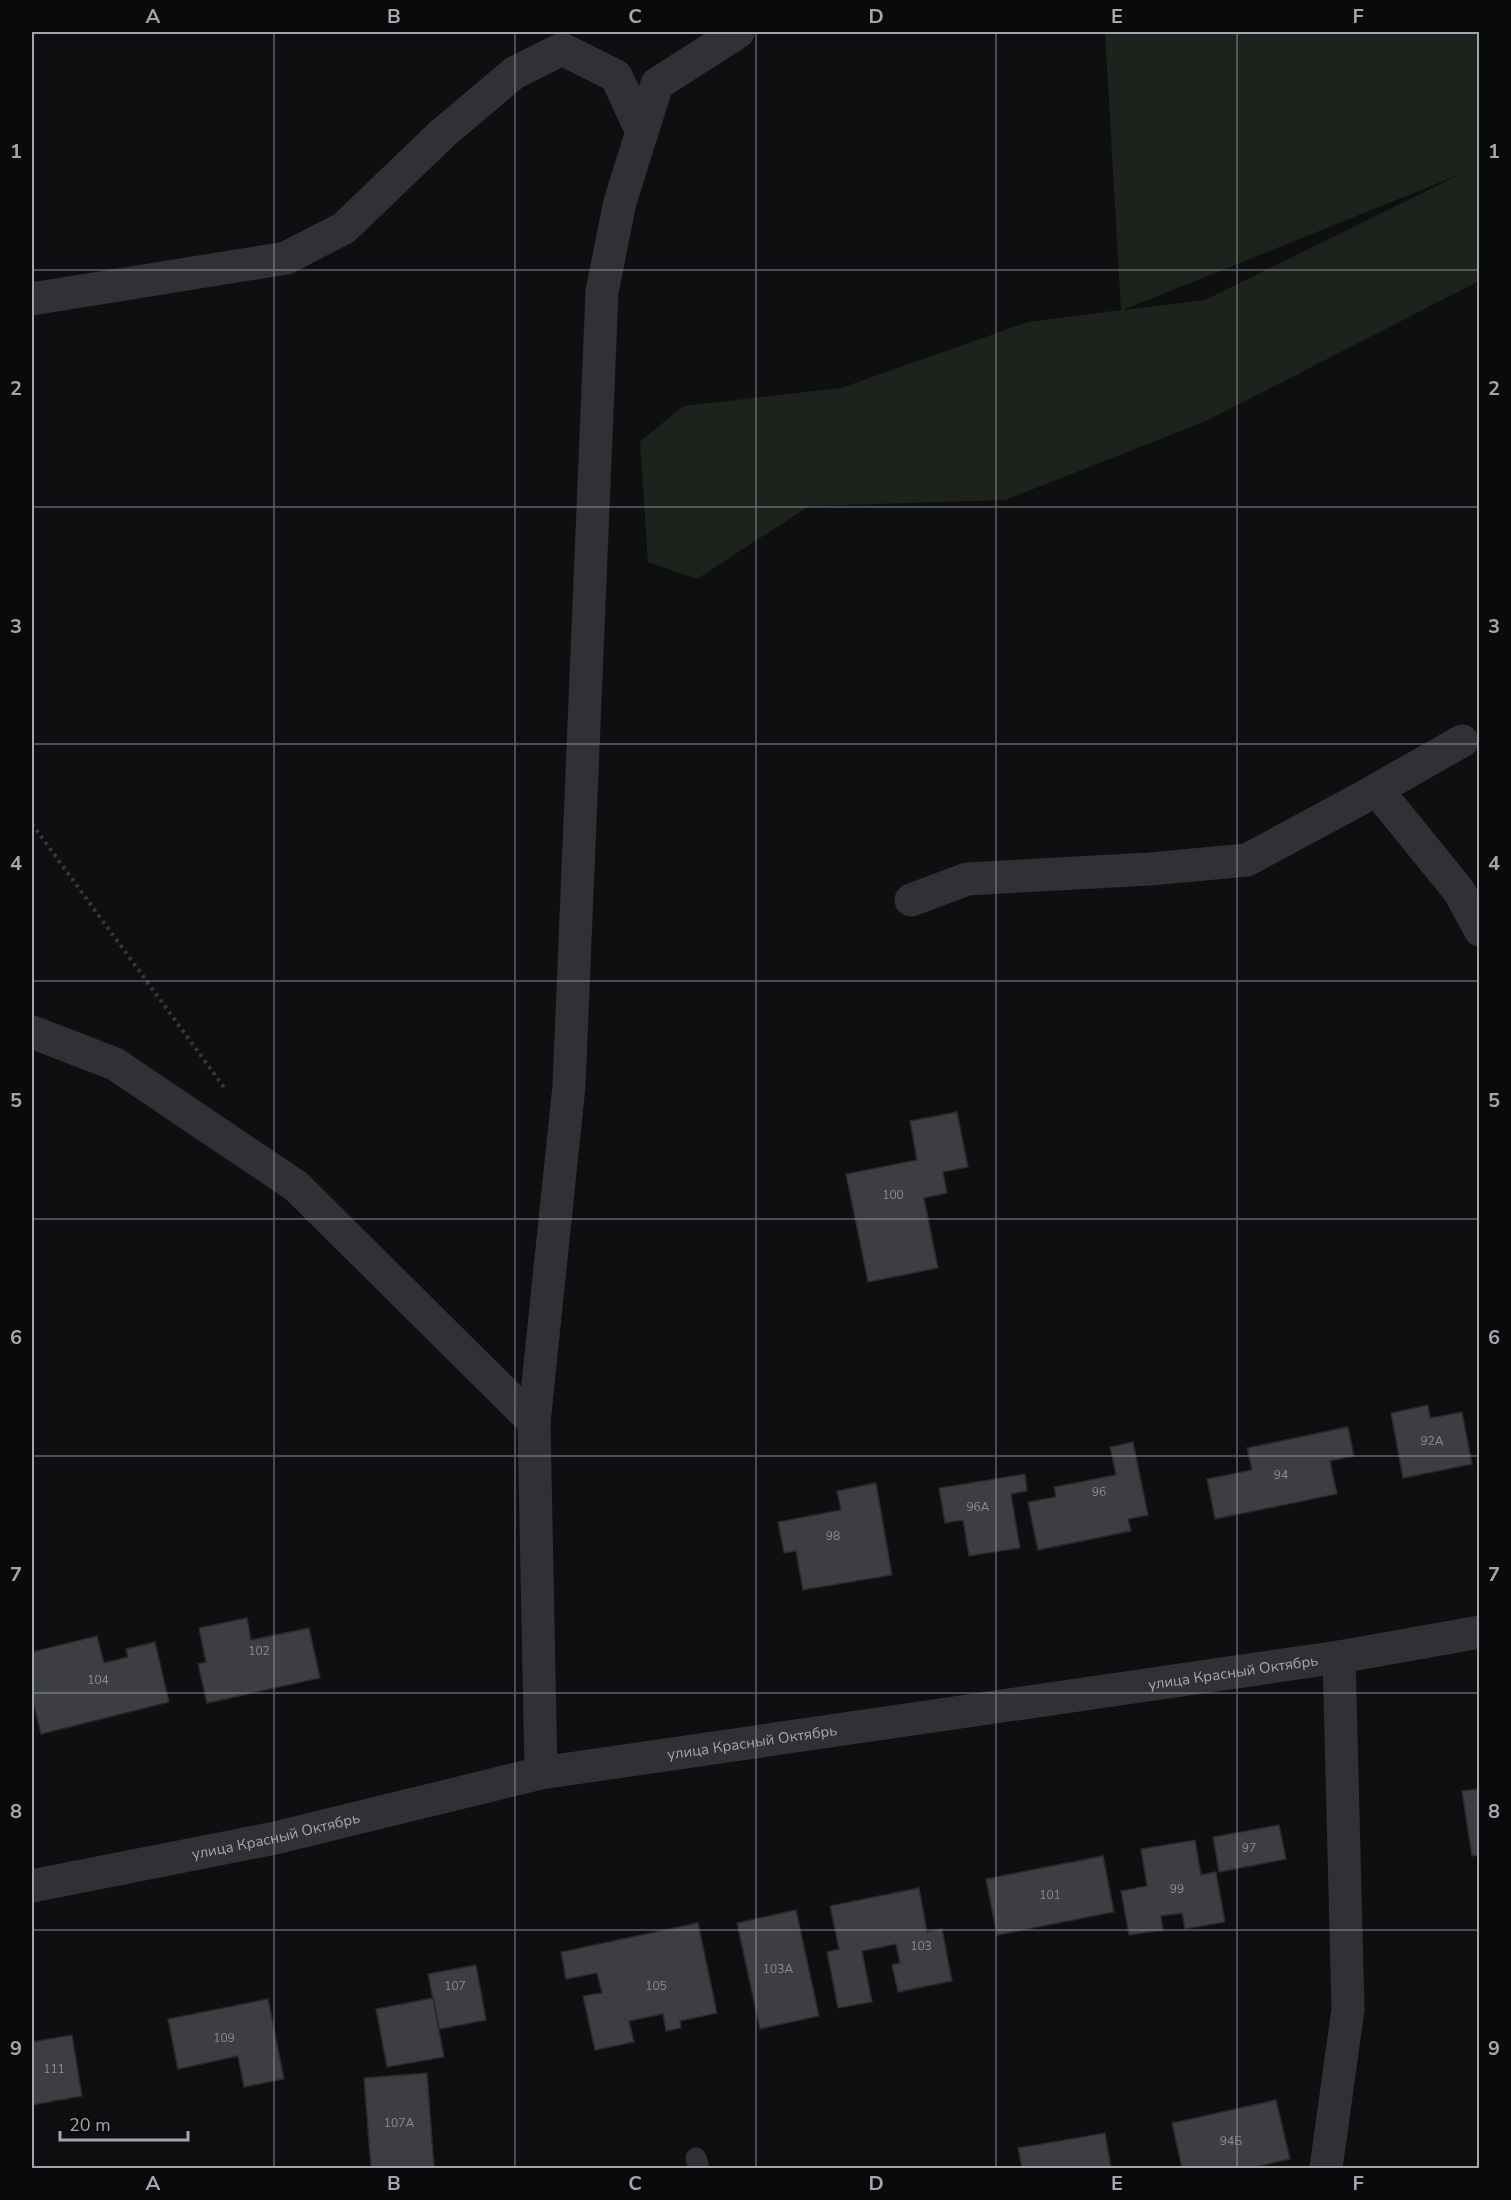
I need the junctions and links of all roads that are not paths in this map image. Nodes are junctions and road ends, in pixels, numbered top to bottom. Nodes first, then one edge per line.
1 (738, 32) edge
2 (642, 132) junction
3 (32, 299) edge
4 (1462, 741) dead end
5 (1377, 790) junction
6 (911, 900) dead end
7 (1479, 930) edge
8 (32, 1032) edge
9 (534, 1422) junction
10 (1479, 1632) edge
11 (1339, 1657) junction
12 (541, 1773) junction
13 (32, 1886) edge
14 (1326, 2169) edge

1 - 2 street
2 - 3 street
2 - 9 street
4 - 5 street
5 - 6 street
5 - 7 street
8 - 9 street
9 - 12 street
10 - 11 street, улица Красный Октябрь
11 - 12 street, улица Красный Октябрь
11 - 14 street
12 - 13 street, улица Красный Октябрь

